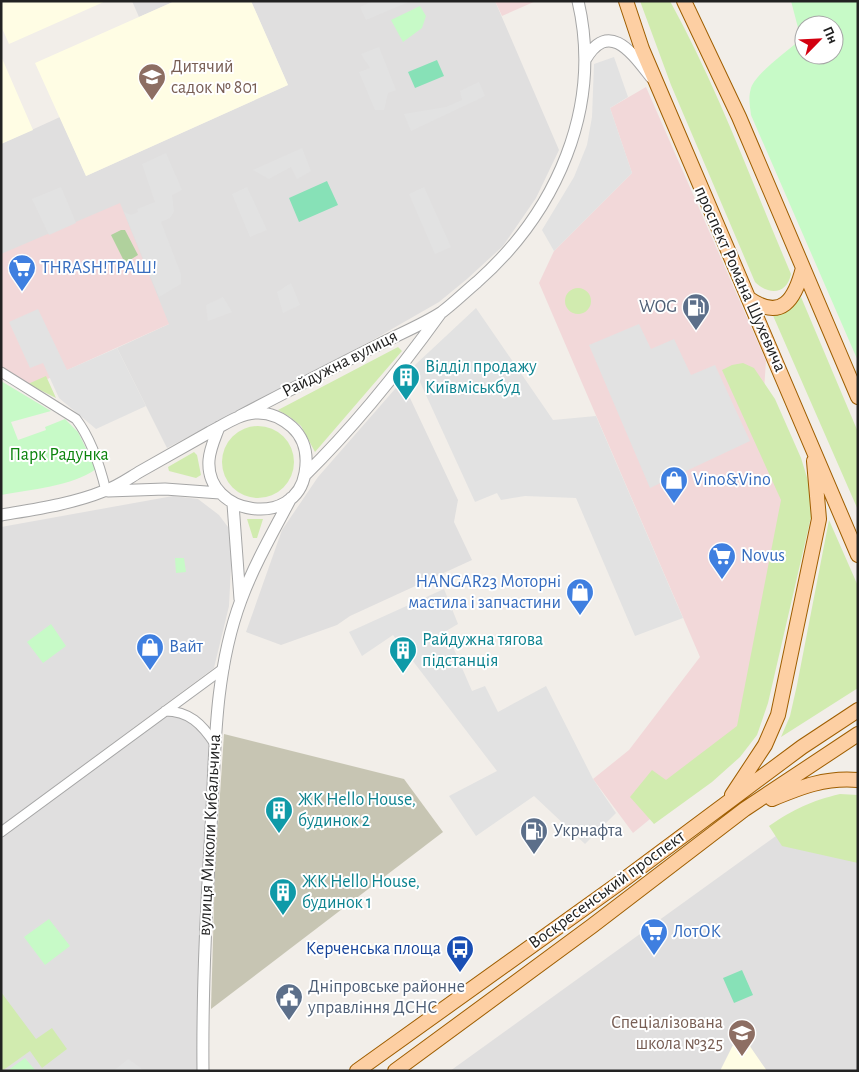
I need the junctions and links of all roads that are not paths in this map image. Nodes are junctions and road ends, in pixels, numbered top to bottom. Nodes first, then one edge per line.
1 (578, 1) edge
2 (626, 1) edge
3 (684, 1) edge
4 (585, 60) junction
5 (656, 82) junction
6 (803, 268) junction
7 (748, 298) junction
8 (441, 312) junction
9 (1, 372) edge
10 (858, 397) edge
11 (240, 416) junction
12 (219, 427) junction
13 (812, 446) junction
14 (305, 475) junction
15 (106, 491) junction
16 (220, 493) junction
17 (291, 498) junction
18 (233, 504) junction
19 (1, 516) edge
20 (858, 555) edge
21 (240, 601) junction
22 (224, 668) junction
23 (858, 710) edge
24 (164, 711) junction
25 (858, 734) edge
26 (215, 744) junction
27 (858, 780) edge
28 (724, 805) junction
29 (746, 809) junction
30 (1, 832) edge
31 (203, 1071) edge
32 (357, 1071) edge
33 (395, 1071) edge

1 - 4 street
2 - 5 main road, проспект Романа Шухевича
3 - 6 main road
4 - 5 street
4 - 8 street, Райдужна вулиця
5 - 7 main road, проспект Романа Шухевича
6 - 7 main road
6 - 10 main road
7 - 13 main road, проспект Романа Шухевича
8 - 11 street, Райдужна вулиця
8 - 14 street, Райдужна вулиця
9 - 15 street
11 - 12 street
11 - 14 street
12 - 15 street
12 - 16 street
13 - 20 main road, проспект Романа Шухевича
13 - 28 main road
14 - 17 street
15 - 16 street
15 - 19 street
16 - 18 street
17 - 18 street
17 - 21 street, вулиця Миколи Кибальчича
18 - 21 street, вулиця Миколи Кибальчича
21 - 22 street, вулиця Миколи Кибальчича
22 - 24 street
22 - 26 street, вулиця Миколи Кибальчича
23 - 28 main road, Воскресенський проспект
24 - 26 street
24 - 30 street
25 - 29 main road, Воскресенський проспект
26 - 31 street, вулиця Миколи Кибальчича
27 - 29 main road
28 - 32 main road, Воскресенський проспект
29 - 33 main road, Воскресенський проспект

